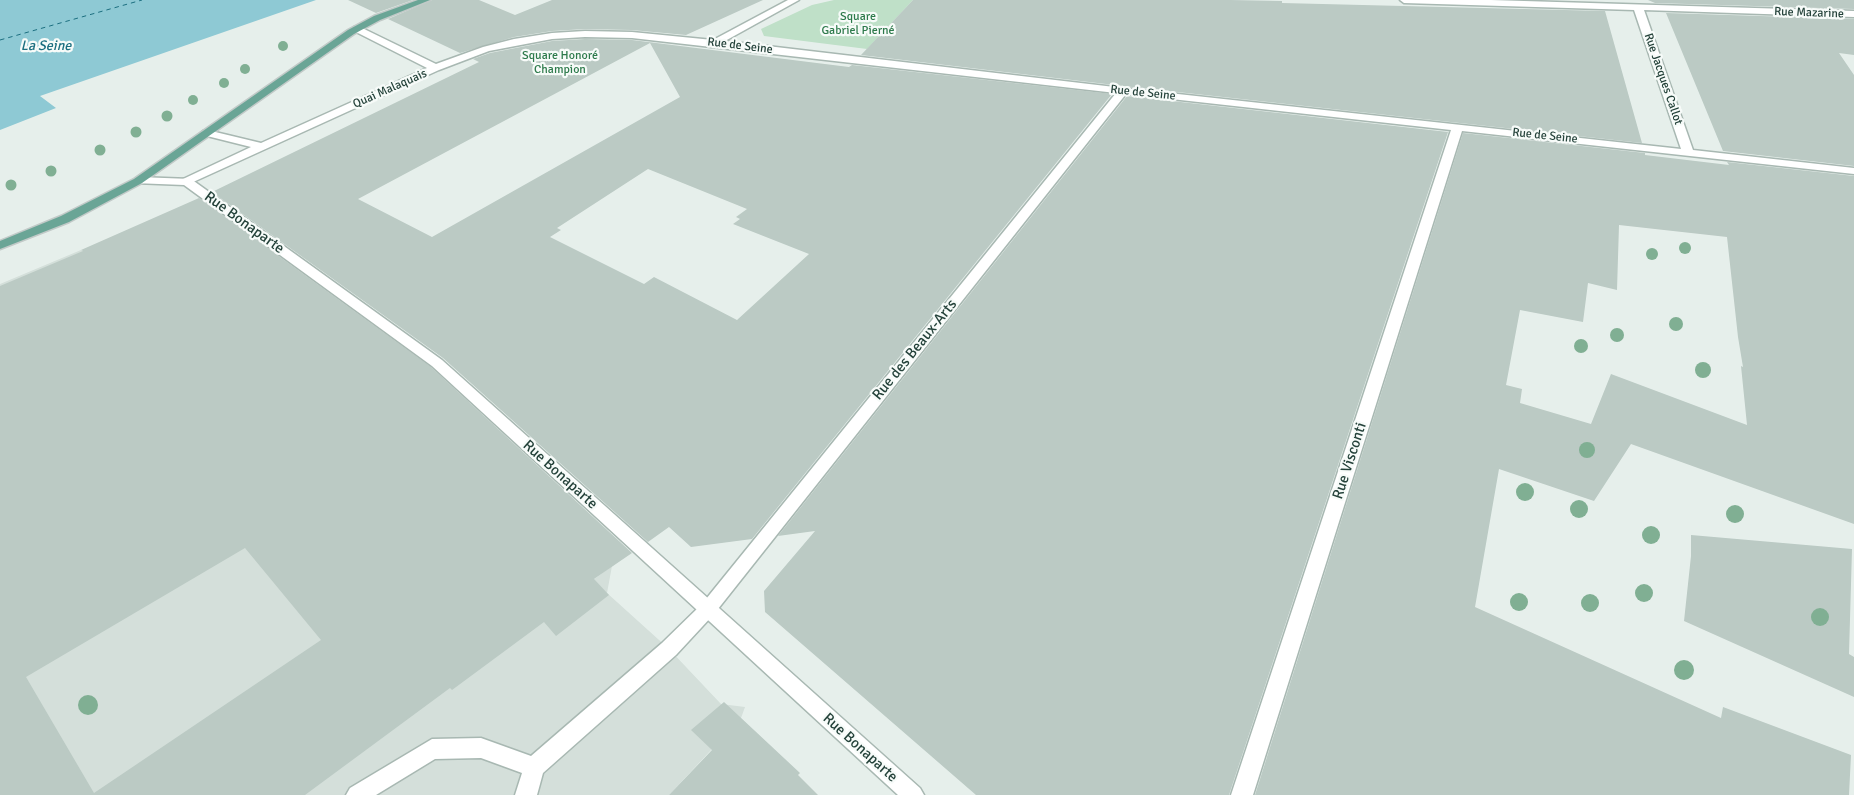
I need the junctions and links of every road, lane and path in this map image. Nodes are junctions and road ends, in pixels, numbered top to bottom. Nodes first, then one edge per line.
1 (426, 0) edge
2 (796, 0) edge
3 (1404, 0) edge
4 (1626, 0) edge
5 (1638, 7) junction
6 (1854, 14) edge
7 (357, 29) junction
8 (715, 43) junction
9 (436, 68) junction
10 (1124, 91) junction
11 (1458, 127) junction
12 (207, 132) junction
13 (263, 147) junction
14 (1688, 152) junction
15 (1825, 168) junction
16 (1854, 171) edge
17 (1854, 177) edge
18 (138, 181) junction
19 (187, 182) junction
20 (0, 245) edge
21 (708, 609) junction
22 (534, 767) junction
23 (357, 795) edge
24 (526, 795) edge
25 (913, 795) edge
26 (1242, 795) edge

1 - 7 main road
2 - 8 street
3 - 5 street, Rue Mazarine
4 - 5 street
5 - 6 street, Rue Mazarine
5 - 14 street, Rue Jacques Callot
7 - 9 street, Quai Malaquais
7 - 12 main road, Quai Malaquais
8 - 9 street, Rue de Seine
8 - 10 street, Rue de Seine
9 - 13 street, Quai Malaquais
10 - 11 street, Rue de Seine
10 - 21 street, Rue des Beaux-Arts
11 - 14 street, Rue de Seine
11 - 26 street, Rue Visconti
12 - 13 street
12 - 18 main road, Quai Malaquais
13 - 19 street, Quai Malaquais
14 - 15 street, Rue de Seine
15 - 16 street, Rue de Seine
15 - 17 street
18 - 19 street, Quai Malaquais
18 - 20 main road, Quai Malaquais
19 - 21 street, Rue Bonaparte
21 - 22 street, Rue des Beaux-Arts
21 - 25 street, Rue Bonaparte
22 - 23 street
22 - 24 street

